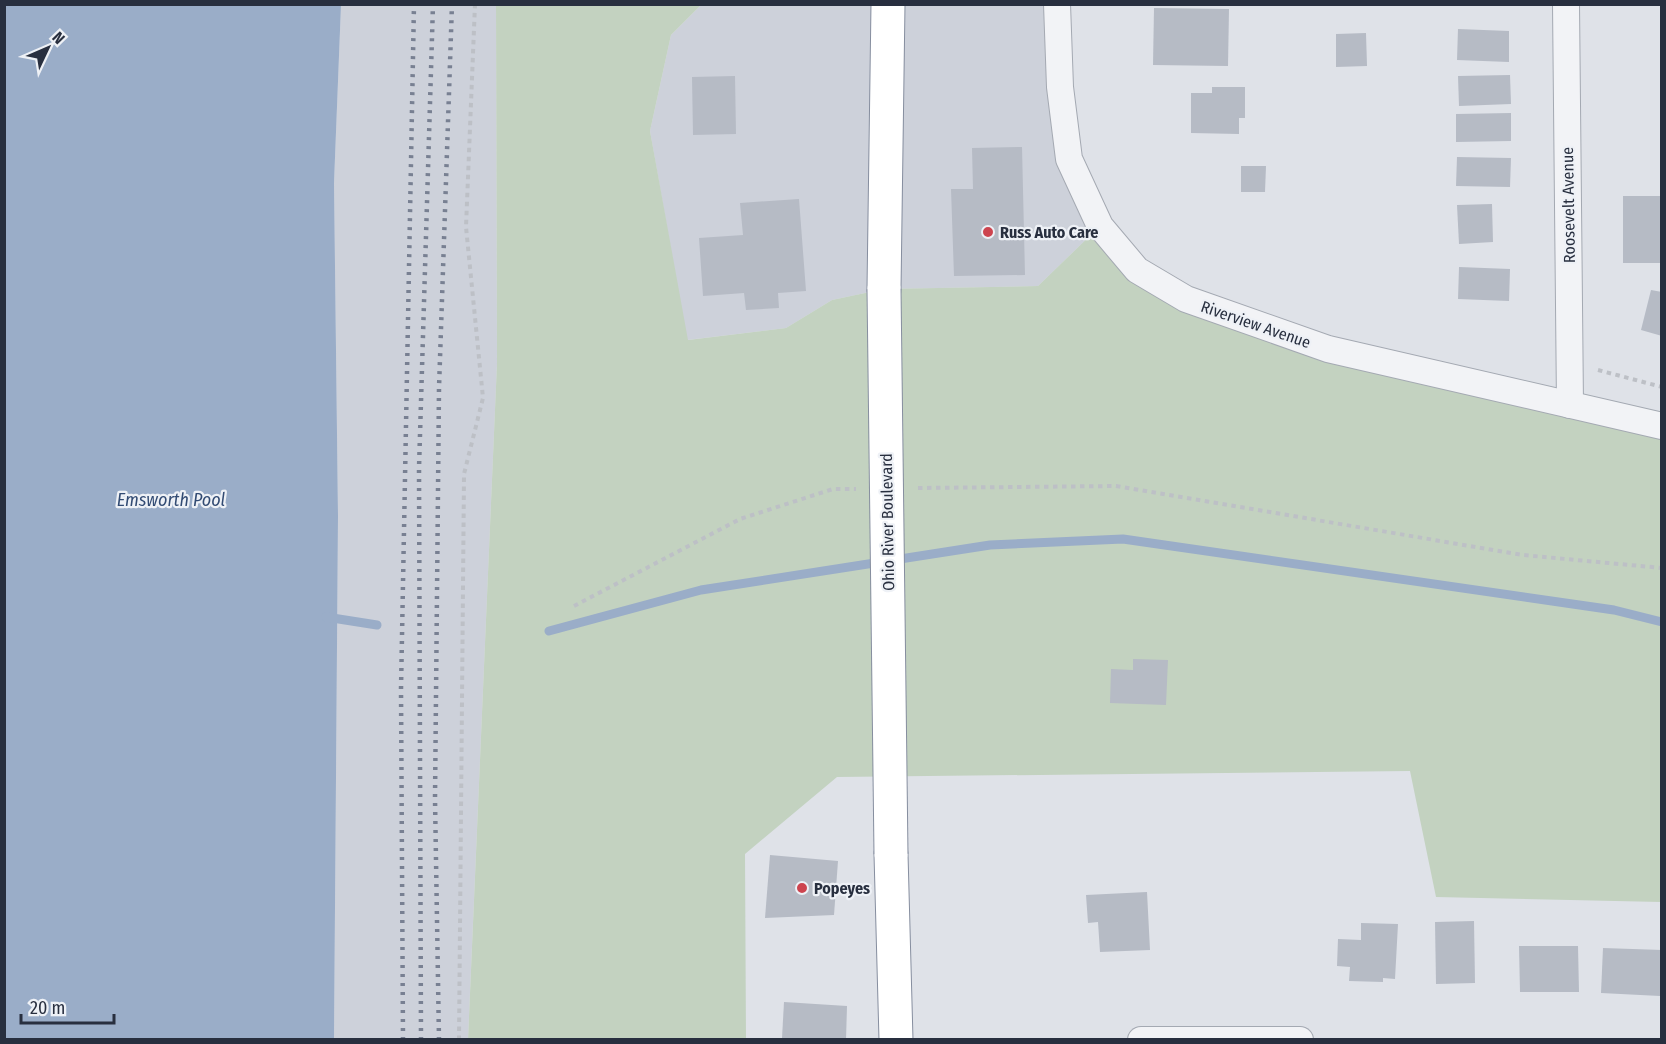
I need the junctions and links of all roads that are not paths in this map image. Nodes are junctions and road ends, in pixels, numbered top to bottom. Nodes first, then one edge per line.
1 (888, 4) edge
2 (1057, 4) edge
3 (1566, 4) edge
4 (1570, 405) junction
5 (1662, 426) edge
6 (896, 1040) edge
7 (1141, 1040) edge
8 (1300, 1040) edge

1 - 6 highway, Ohio River Boulevard, bridge
2 - 4 street, Riverview Avenue
3 - 4 street, Roosevelt Avenue
4 - 5 street, Riverview Avenue
7 - 8 street

